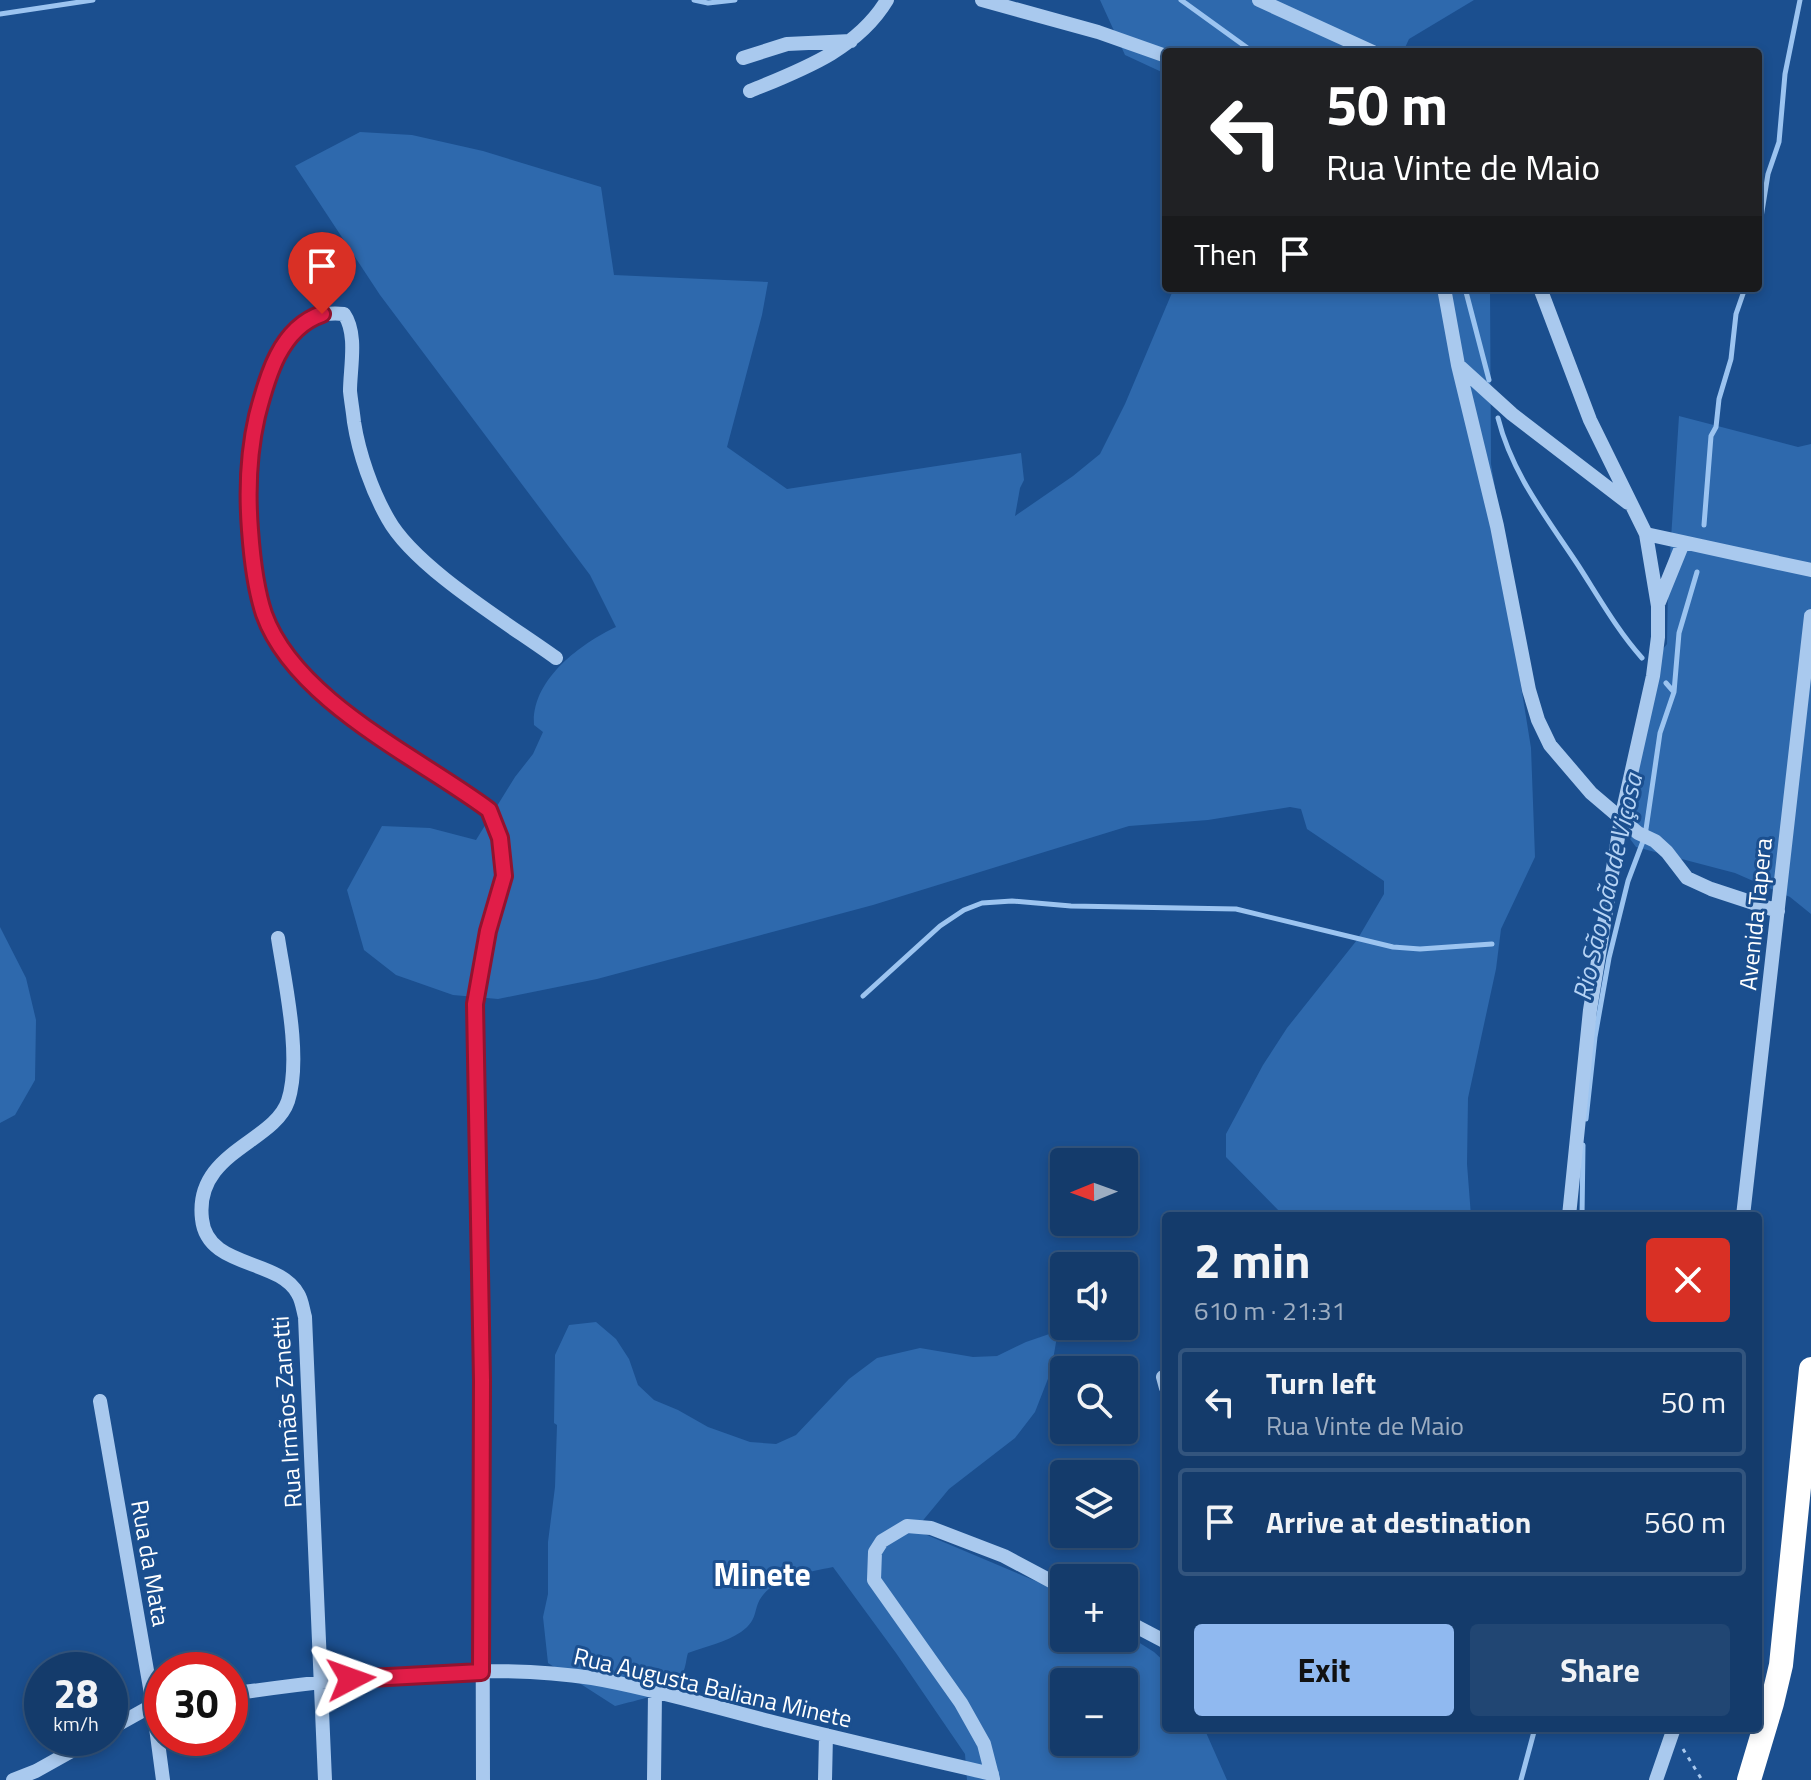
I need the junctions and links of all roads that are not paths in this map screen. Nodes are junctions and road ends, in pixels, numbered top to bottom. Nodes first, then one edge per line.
1 (887, 0) edge
2 (982, 0) edge
3 (1259, 0) edge
4 (851, 41) junction
5 (1364, 48) edge
6 (1162, 55) edge
7 (743, 58) dead end
8 (750, 91) dead end
9 (1445, 292) edge
10 (1542, 292) edge
11 (1458, 365) junction
12 (1632, 506) junction
13 (1646, 534) junction
14 (1683, 543) junction
15 (1811, 570) edge
16 (1658, 606) junction
17 (1811, 616) edge
18 (556, 658) dead end
19 (1621, 819) junction
20 (1778, 911) junction
21 (278, 938) dead end
22 (1569, 1212) edge
23 (1743, 1212) edge
24 (1811, 1369) edge
25 (100, 1401) dead end
26 (1807, 1446) edge
27 (1050, 1581) edge
28 (1138, 1627) edge
29 (1162, 1640) edge
30 (148, 1652) edge
31 (481, 1672) junction
32 (321, 1681) junction
33 (248, 1691) edge
34 (655, 1692) junction
35 (1673, 1732) edge
36 (826, 1735) junction
37 (63, 1756) edge
38 (161, 1756) edge
39 (993, 1777) edge
40 (13, 1780) edge
41 (163, 1780) edge
42 (325, 1780) edge
43 (483, 1780) edge
44 (654, 1780) edge
45 (825, 1780) edge
46 (1656, 1780) edge
47 (1749, 1780) edge

1 - 4 street
2 - 6 street
3 - 5 street
4 - 7 street
4 - 8 street
9 - 11 street
10 - 12 street
11 - 12 street
11 - 19 street
12 - 13 street
13 - 14 street
13 - 16 street
14 - 15 street
14 - 16 street
16 - 19 street
17 - 20 street, Avenida Tapera
18 - 31 street
19 - 20 street
19 - 22 street
20 - 23 street, Avenida Tapera
21 - 32 street, Rua Irmãos Zanetti
24 - 26 highway
25 - 30 street, Rua da Mata
26 - 47 highway
27 - 39 street
28 - 29 street
31 - 32 street, Rua Augusta Baliana Minete
31 - 34 street, Rua Augusta Baliana Minete
31 - 43 street
32 - 33 street, Rua Augusta Baliana Minete
32 - 42 street, Rua Irmãos Zanetti
34 - 36 street, Rua Augusta Baliana Minete
34 - 44 street
35 - 46 street
36 - 39 street, Rua Augusta Baliana Minete
36 - 45 street
37 - 40 street
38 - 41 street, Rua da Mata

